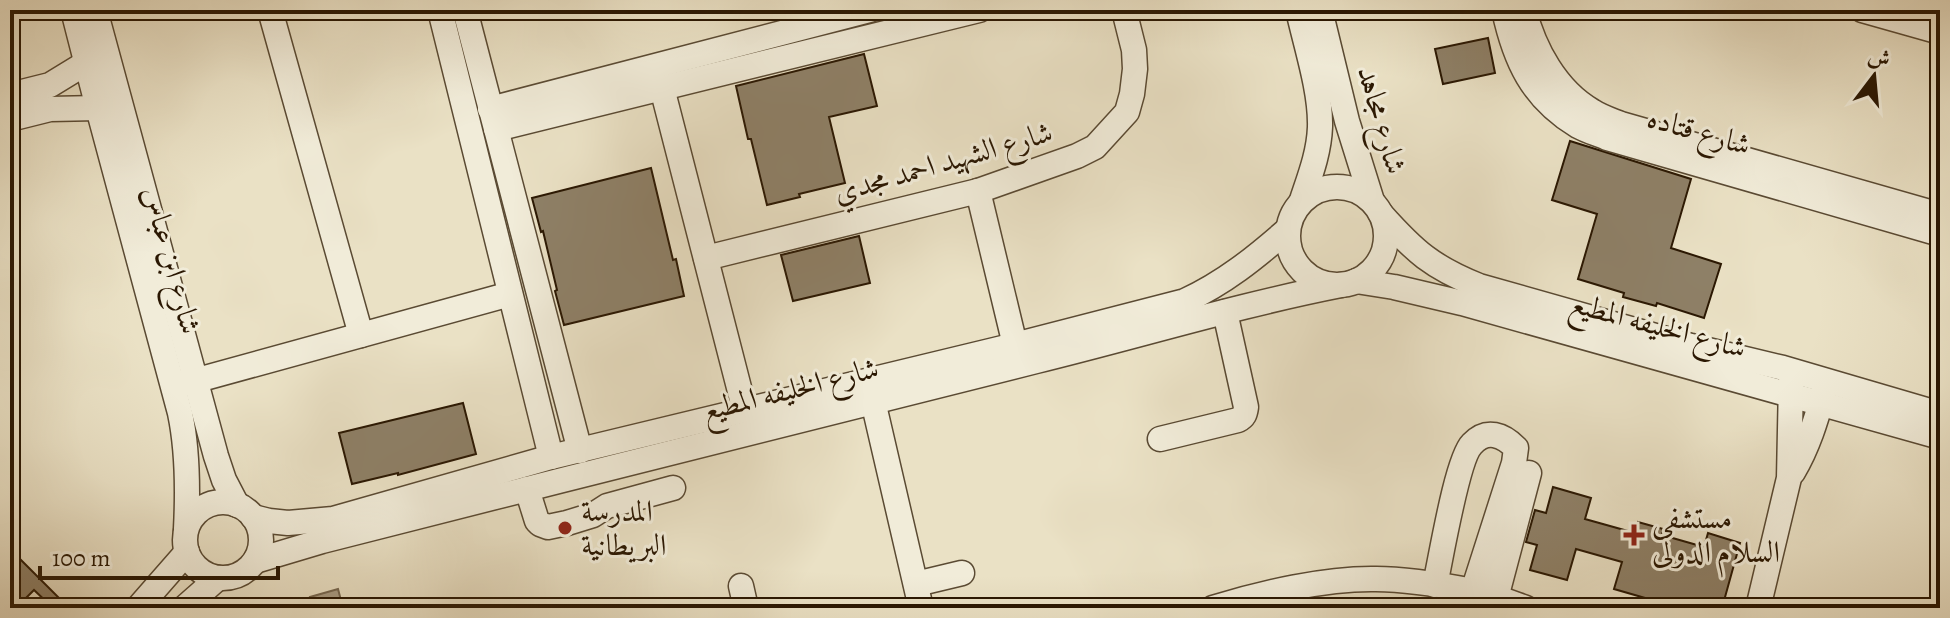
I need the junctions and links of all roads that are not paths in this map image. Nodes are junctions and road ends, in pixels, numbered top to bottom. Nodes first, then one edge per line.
1 (73, 10) edge
2 (95, 10) edge
3 (270, 10) edge
4 (440, 10) edge
5 (465, 10) edge
6 (870, 10) edge
7 (979, 10) edge
8 (1124, 10) edge
9 (1298, 10) edge
10 (1320, 10) edge
11 (1504, 10) edge
12 (1524, 10) edge
13 (1862, 10) edge
14 (941, 15) edge
15 (1932, 18) edge
16 (797, 19) edge
17 (86, 63) junction
18 (662, 88) junction
19 (10, 95) edge
20 (98, 108) junction
21 (10, 119) edge
22 (493, 119) junction
23 (978, 191) junction
24 (1302, 200) junction
25 (1377, 208) junction
26 (1940, 215) edge
27 (1287, 230) junction
28 (1940, 234) edge
29 (706, 258) junction
30 (1349, 283) junction
31 (510, 294) junction
32 (1225, 312) junction
33 (1117, 330) junction
34 (361, 335) junction
35 (1015, 345) junction
36 (1791, 383) junction
37 (184, 384) junction
38 (1824, 393) junction
39 (873, 401) junction
40 (745, 411) junction
41 (1940, 414) edge
42 (1940, 437) edge
43 (1160, 439) dead end
44 (580, 451) junction
45 (551, 457) junction
46 (1529, 473) dead end
47 (1789, 478) junction
48 (673, 488) dead end
49 (527, 489) junction
50 (245, 511) junction
51 (187, 541) junction
52 (1526, 543) dead end
53 (255, 561) junction
54 (962, 573) dead end
55 (218, 578) junction
56 (916, 584) junction
57 (1435, 585) junction
58 (1473, 591) junction
59 (1508, 604) edge
60 (138, 608) edge
61 (184, 608) edge
62 (921, 608) edge
63 (1213, 608) edge
64 (1758, 608) edge

1 - 17 street, شارع ابن عباس
2 - 37 street, شارع ابن عباس
3 - 34 street
4 - 31 street
5 - 22 street
6 - 16 street
7 - 14 street
8 - 23 street, شارع الشهيد احمد مجدي
9 - 24 street, شارع مجاهد
10 - 25 street, شارع مجاهد
11 - 28 street, شارع قتاده
12 - 26 street, شارع قتاده
13 - 15 street
14 - 18 street
16 - 22 street
17 - 19 street
17 - 20 street, شارع ابن عباس
18 - 22 street
18 - 29 street
20 - 21 street
20 - 37 street, شارع ابن عباس
22 - 44 street
23 - 29 street, شارع الشهيد احمد مجدي
23 - 35 street
24 - 25 street
24 - 27 street
25 - 30 street
25 - 36 street, شارع الخليفه المطيع
27 - 30 street
27 - 33 street, شارع الخليفه المطيع
29 - 40 street
30 - 32 street, شارع الخليفه المطيع
30 - 36 street, شارع الخليفه المطيع
31 - 34 street
31 - 45 street
32 - 33 street, شارع الخليفه المطيع
32 - 43 street
33 - 35 street, شارع الخليفه المطيع
33 - 39 street, شارع الخليفه المطيع
34 - 37 street
35 - 40 street, شارع الخليفه المطيع
36 - 38 street, شارع الخليفه المطيع
36 - 47 street
37 - 50 street, شارع ابن عباس
37 - 51 street, شارع ابن عباس
38 - 41 street, شارع الخليفه المطيع
38 - 42 street, شارع الخليفه المطيع
38 - 47 street
39 - 49 street, شارع الخليفه المطيع
39 - 56 street
40 - 44 street, شارع الخليفه المطيع
44 - 45 street, شارع الخليفه المطيع
45 - 50 street, شارع الخليفه المطيع
46 - 59 street
47 - 64 street
48 - 49 street
49 - 53 street, شارع الخليفه المطيع
50 - 51 street
50 - 53 street
51 - 55 street
51 - 60 street
52 - 59 street
53 - 55 street
54 - 56 street
55 - 61 street
56 - 62 street
57 - 58 street
57 - 58 street
57 - 63 street
58 - 59 street

